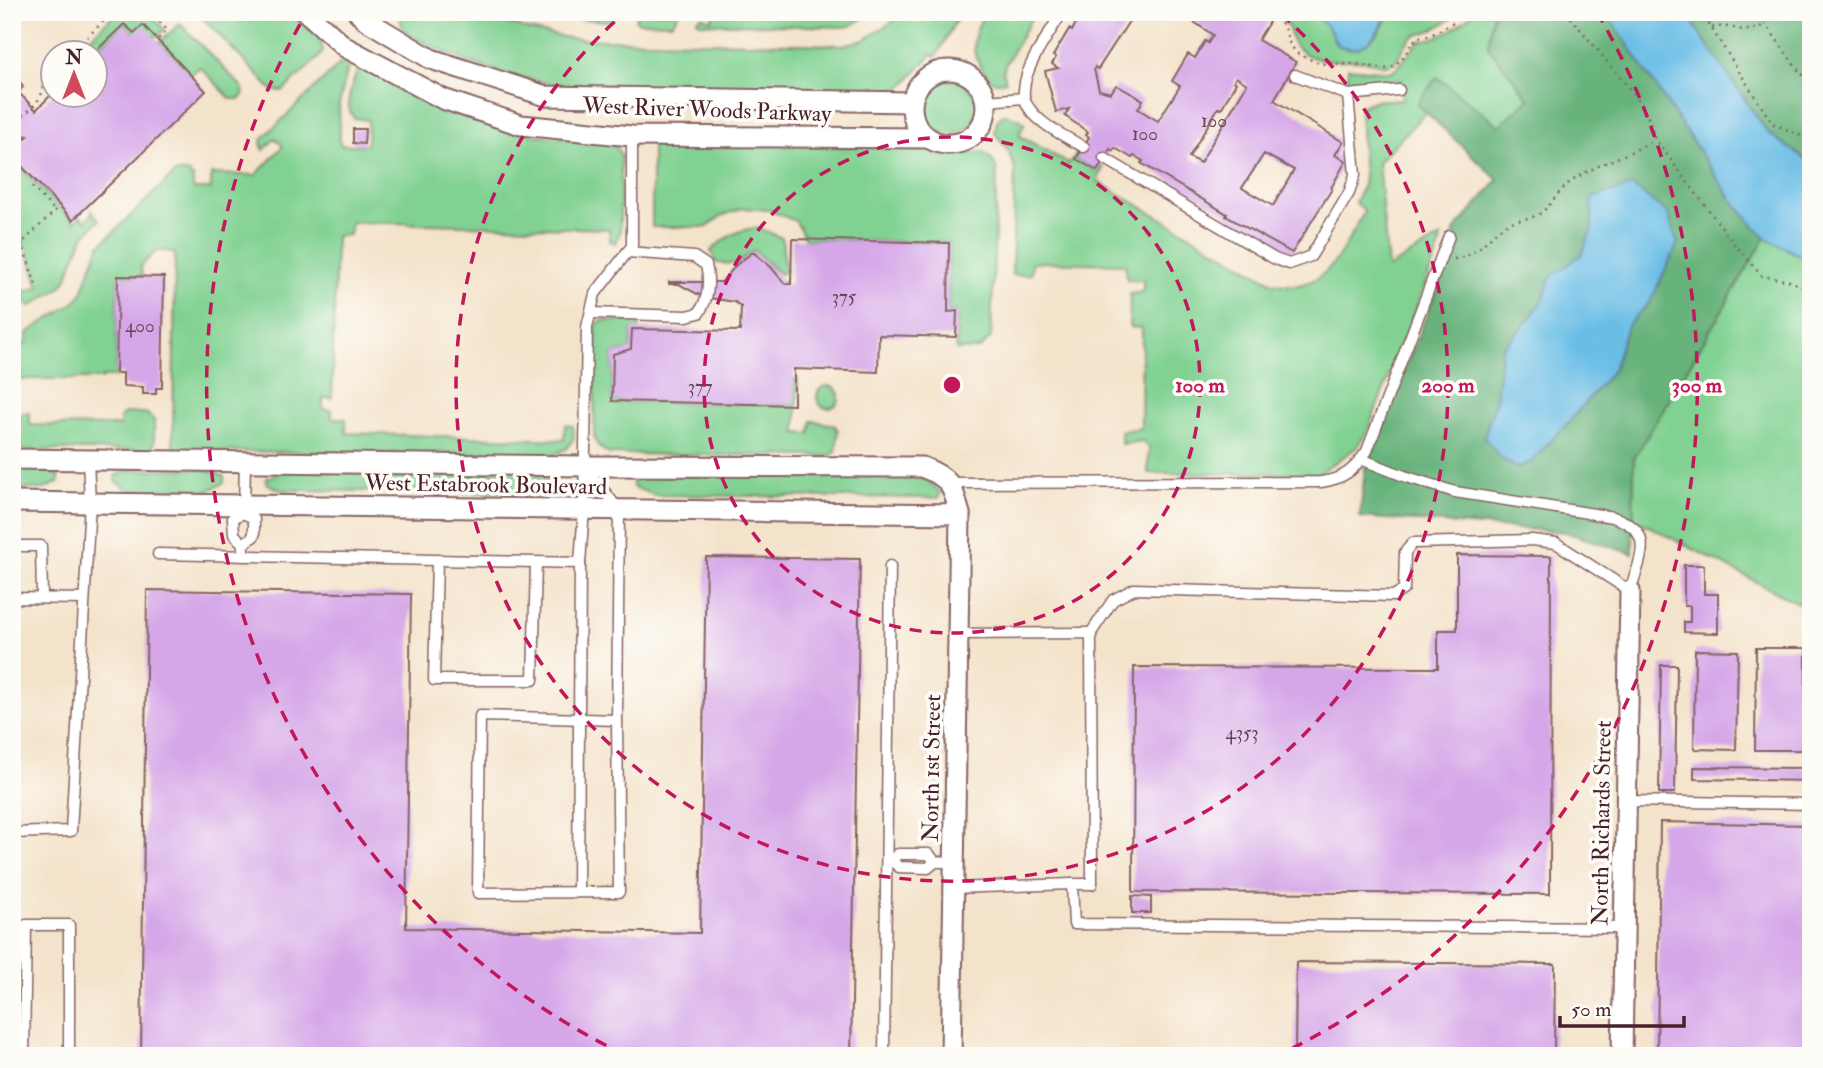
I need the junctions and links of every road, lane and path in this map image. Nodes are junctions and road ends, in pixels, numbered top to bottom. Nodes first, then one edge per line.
1 (113, 12) edge
2 (150, 12) edge
3 (306, 12) edge
4 (358, 12) edge
5 (1062, 12) edge
6 (1272, 12) edge
7 (1466, 12) edge
8 (1566, 12) edge
9 (1701, 12) edge
10 (1757, 12) edge
11 (1765, 24) junction
12 (1710, 28) junction
13 (86, 38) edge
14 (157, 40) dead end
15 (1295, 75) dead end
16 (1811, 78) edge
17 (1399, 90) dead end
18 (1348, 95) junction
19 (1024, 98) junction
20 (38, 100) edge
21 (912, 102) junction
22 (986, 102) junction
23 (12, 125) edge
24 (632, 136) junction
25 (927, 138) junction
26 (1655, 139) junction
27 (1811, 140) edge
28 (1084, 147) dead end
29 (1104, 159) dead end
30 (37, 182) dead end
31 (60, 206) dead end
32 (55, 211) junction
33 (12, 224) edge
34 (1449, 236) dead end
35 (22, 243) junction
36 (12, 247) edge
37 (627, 252) junction
38 (1440, 260) junction
39 (36, 285) dead end
40 (1811, 290) edge
41 (591, 313) junction
42 (12, 459) edge
43 (1361, 459) junction
44 (88, 460) junction
45 (245, 462) junction
46 (585, 466) junction
47 (951, 483) junction
48 (12, 502) edge
49 (90, 503) junction
50 (244, 509) junction
51 (584, 509) junction
52 (619, 510) junction
53 (960, 514) junction
54 (243, 544) junction
55 (12, 546) edge
56 (158, 554) dead end
57 (243, 556) junction
58 (437, 561) junction
59 (536, 564) junction
60 (580, 564) junction
61 (890, 566) dead end
62 (1630, 590) junction
63 (42, 597) junction
64 (12, 598) edge
65 (84, 598) junction
66 (1091, 633) junction
67 (958, 634) junction
68 (579, 718) junction
69 (617, 720) junction
70 (1626, 801) junction
71 (1811, 804) edge
72 (12, 833) edge
73 (889, 860) junction
74 (944, 862) junction
75 (1072, 884) junction
76 (953, 888) junction
77 (578, 892) junction
78 (1624, 928) junction
79 (24, 1056) edge
80 (69, 1056) edge
81 (884, 1056) edge
82 (951, 1056) edge
83 (1622, 1056) edge

1 - 13 path
2 - 14 path
3 - 24 street, West River Woods Parkway
4 - 21 street, West River Woods Parkway
5 - 19 lane
6 - 7 path
8 - 26 path
9 - 12 path
10 - 11 path
11 - 12 path
11 - 16 path
12 - 27 path
15 - 18 lane
17 - 18 lane
18 - 29 lane
19 - 22 lane
19 - 28 lane
20 - 23 path
21 - 22 street
21 - 25 street
22 - 25 street, West River Woods Parkway
24 - 25 street, West River Woods Parkway
24 - 37 lane
26 - 38 path
26 - 40 path
30 - 32 path
31 - 32 path
32 - 35 path
33 - 35 path
34 - 38 lane
35 - 36 path
35 - 39 path
37 - 41 lane
37 - 41 lane
38 - 43 lane
41 - 46 lane
42 - 44 street, West Estabrook Boulevard
43 - 47 lane
43 - 62 lane
44 - 45 street, West Estabrook Boulevard
44 - 49 lane
45 - 46 street, West Estabrook Boulevard
45 - 50 lane
46 - 47 street, West Estabrook Boulevard
46 - 51 lane
46 - 52 lane
47 - 53 street, North 1st Street
48 - 49 street, West Estabrook Boulevard
49 - 50 street, West Estabrook Boulevard
49 - 65 lane
50 - 51 street, West Estabrook Boulevard
50 - 54 lane
50 - 54 lane
51 - 52 street, West Estabrook Boulevard
51 - 60 lane
52 - 53 street, West Estabrook Boulevard
52 - 69 lane
53 - 67 street, North 1st Street
54 - 57 lane
55 - 63 lane
56 - 57 lane
57 - 58 lane
58 - 59 lane
58 - 59 lane
59 - 60 lane
60 - 68 lane
61 - 73 lane
62 - 66 lane
62 - 70 street, North Richards Street
63 - 64 lane
63 - 65 lane
65 - 72 lane
66 - 67 lane
66 - 75 lane
67 - 74 street, North 1st Street
68 - 69 lane
68 - 77 lane
68 - 77 lane
69 - 77 lane
70 - 71 lane
70 - 78 street, North Richards Street
73 - 74 lane
73 - 81 lane
74 - 76 street, North 1st Street
75 - 76 lane
75 - 78 lane
76 - 82 street, North 1st Street
78 - 83 street, North Richards Street
79 - 80 lane

